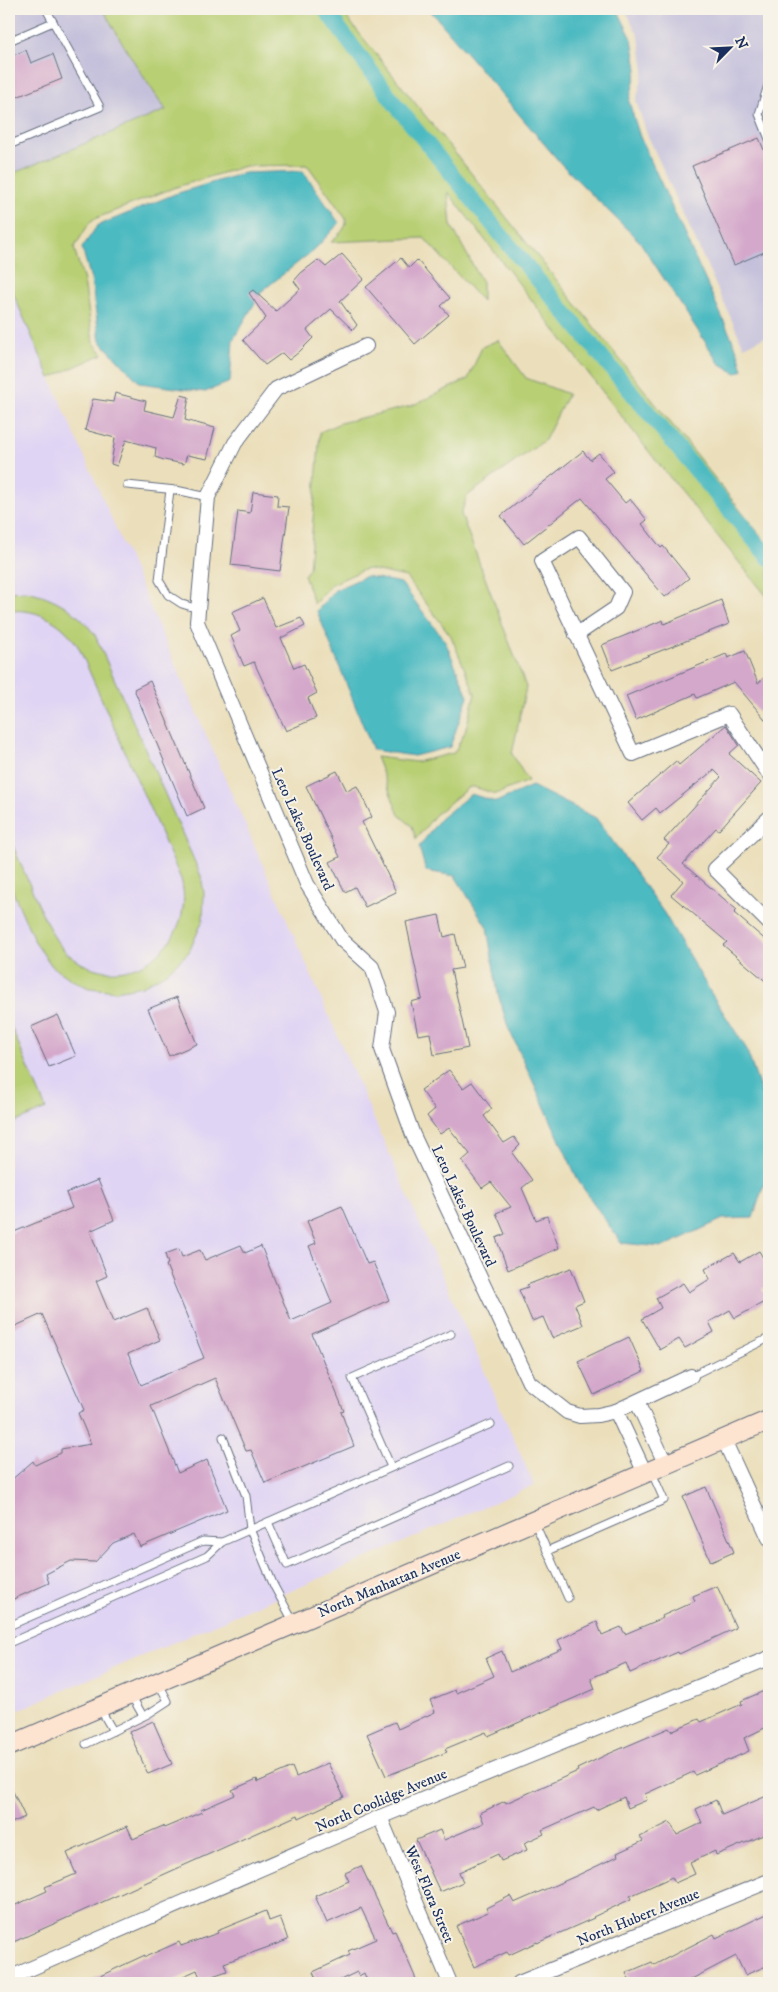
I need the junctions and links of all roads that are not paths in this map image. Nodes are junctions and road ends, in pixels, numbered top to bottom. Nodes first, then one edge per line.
1 (46, 9) edge
2 (53, 22) junction
3 (9, 41) edge
4 (769, 82) edge
5 (769, 139) edge
6 (9, 145) edge
7 (366, 346) dead end
8 (127, 485) dead end
9 (170, 490) junction
10 (208, 497) junction
11 (198, 609) junction
12 (576, 635) junction
13 (769, 774) edge
14 (769, 818) edge
15 (769, 923) edge
16 (450, 1334) dead end
17 (769, 1338) edge
18 (691, 1376) joint
19 (637, 1402) junction
20 (616, 1411) junction
21 (769, 1420) edge
22 (490, 1424) dead end
23 (223, 1437) dead end
24 (724, 1440) junction
25 (509, 1466) dead end
26 (392, 1467) junction
27 (654, 1470) junction
28 (534, 1520) junction
29 (268, 1522) junction
30 (250, 1529) junction
31 (769, 1538) edge
32 (222, 1542) junction
33 (547, 1551) junction
34 (568, 1598) dead end
35 (294, 1624) junction
36 (9, 1626) edge
37 (9, 1643) edge
38 (769, 1658) edge
39 (158, 1682) junction
40 (130, 1694) junction
41 (99, 1707) junction
42 (143, 1716) junction
43 (113, 1730) junction
44 (86, 1744) dead end
45 (9, 1746) edge
46 (380, 1817) junction
47 (769, 1882) edge
48 (9, 1978) edge
49 (450, 1983) edge
50 (519, 1983) edge

1 - 2 lane
2 - 3 lane
2 - 6 lane
4 - 5 lane
7 - 10 street, Leto Lakes Boulevard
8 - 9 lane
9 - 10 lane
9 - 11 lane
10 - 11 street, Leto Lakes Boulevard
11 - 20 street, Leto Lakes Boulevard
12 - 12 street
12 - 13 street
14 - 15 street
16 - 26 lane
17 - 18 lane
18 - 19 street, Leto Lakes Boulevard
19 - 20 street, Leto Lakes Boulevard
19 - 27 street
20 - 27 street
21 - 24 street, North Manhattan Avenue
22 - 26 lane
23 - 30 lane
24 - 27 street, North Manhattan Avenue
24 - 31 street
25 - 29 lane
26 - 29 lane
27 - 28 street, North Manhattan Avenue
27 - 33 lane
28 - 33 lane
28 - 35 street, North Manhattan Avenue
29 - 30 lane
30 - 32 lane
30 - 35 lane
32 - 36 lane
32 - 37 lane
33 - 34 lane
35 - 39 street, North Manhattan Avenue
38 - 46 street, North Coolidge Avenue
39 - 40 street, North Manhattan Avenue
39 - 42 lane
40 - 41 street, North Manhattan Avenue
40 - 42 lane
41 - 43 lane
41 - 45 street, North Manhattan Avenue
42 - 43 lane
43 - 44 lane
46 - 48 street, North Coolidge Avenue
46 - 49 street, West Flora Street
47 - 50 street, North Hubert Avenue

